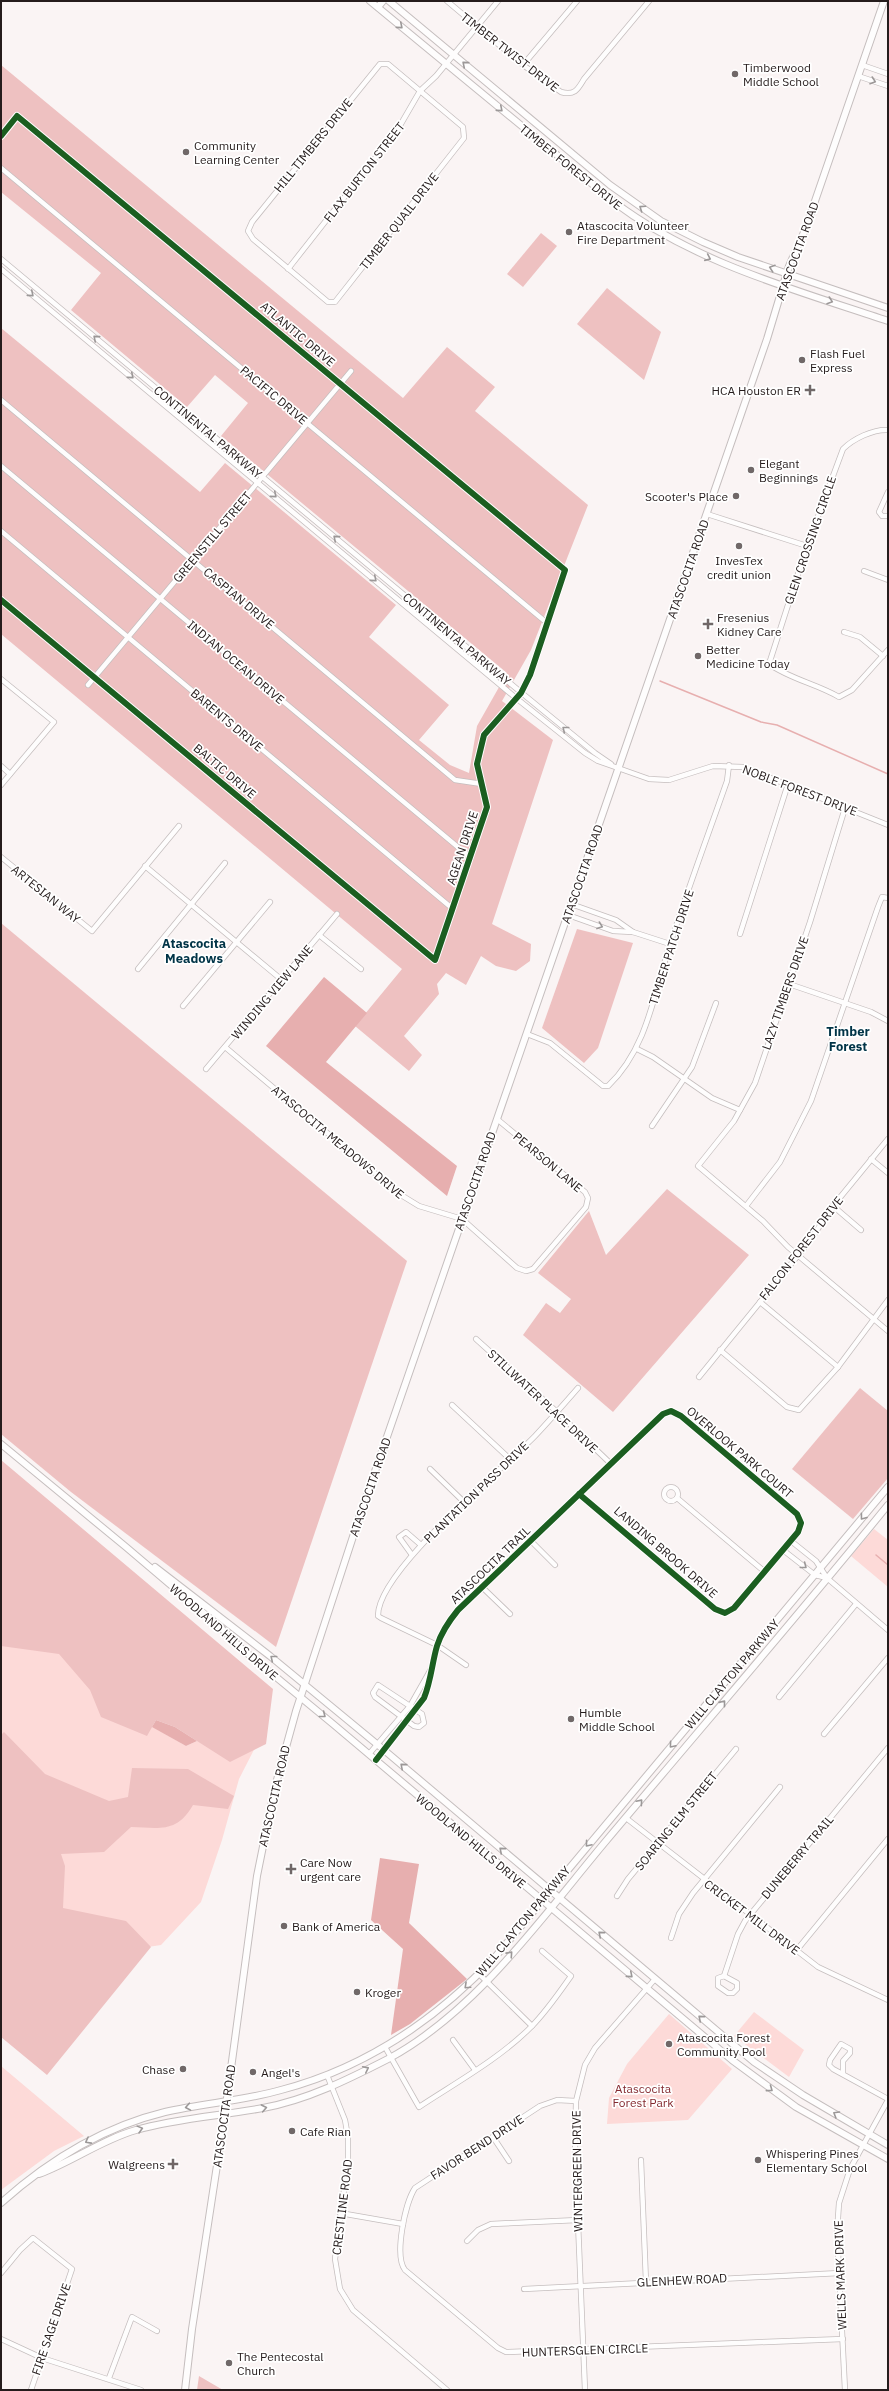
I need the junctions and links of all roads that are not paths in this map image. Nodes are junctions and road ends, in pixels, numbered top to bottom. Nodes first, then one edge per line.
1 (370, 1) edge
2 (383, 1) edge
3 (389, 1) edge
4 (447, 1) edge
5 (498, 1) edge
6 (577, 1) edge
7 (648, 1) edge
8 (884, 1) edge
9 (378, 7) junction
10 (477, 27) junction
11 (454, 55) junction
12 (446, 64) junction
13 (523, 64) junction
14 (862, 64) junction
15 (888, 74) edge
16 (858, 76) junction
17 (888, 86) edge
18 (420, 91) junction
19 (1, 136) edge
20 (1, 168) edge
21 (1, 259) edge
22 (1, 269) edge
23 (288, 269) junction
24 (786, 273) junction
25 (783, 285) junction
26 (888, 308) edge
27 (888, 322) edge
28 (351, 371) dead end
29 (340, 383) junction
30 (1, 400) edge
31 (308, 423) junction
32 (888, 430) edge
33 (1, 466) edge
34 (262, 476) junction
35 (258, 482) junction
36 (888, 492) edge
37 (706, 514) junction
38 (888, 516) edge
39 (1, 531) edge
40 (807, 546) junction
41 (193, 559) junction
42 (565, 570) joint
43 (864, 571) dead end
44 (888, 580) edge
45 (161, 599) junction
46 (1, 600) edge
47 (547, 623) junction
48 (844, 632) dead end
49 (128, 638) junction
50 (888, 650) edge
51 (882, 656) junction
52 (94, 677) junction
53 (1, 679) edge
54 (88, 685) dead end
55 (521, 692) junction
56 (516, 698) junction
57 (595, 753) junction
58 (598, 761) junction
59 (729, 765) junction
60 (1, 766) edge
61 (618, 768) junction
62 (10, 774) junction
63 (482, 784) junction
64 (788, 784) junction
65 (1, 785) edge
66 (845, 808) junction
67 (179, 826) dead end
68 (888, 826) edge
69 (1, 857) edge
70 (471, 858) junction
71 (225, 863) dead end
72 (145, 866) junction
73 (888, 898) edge
74 (270, 902) dead end
75 (191, 904) junction
76 (571, 904) junction
77 (453, 909) junction
78 (337, 914) dead end
79 (568, 915) junction
80 (633, 932) junction
81 (740, 934) dead end
82 (319, 936) junction
83 (236, 942) junction
84 (670, 944) junction
85 (435, 960) joint
86 (138, 969) dead end
87 (361, 969) dead end
88 (282, 980) junction
89 (789, 984) junction
90 (716, 1003) dead end
91 (845, 1003) junction
92 (183, 1006) dead end
93 (888, 1021) edge
94 (527, 1034) junction
95 (225, 1047) junction
96 (637, 1048) junction
97 (206, 1069) dead end
98 (684, 1080) junction
99 (740, 1110) junction
100 (497, 1119) junction
101 (652, 1126) dead end
102 (888, 1138) edge
103 (871, 1159) junction
104 (888, 1173) edge
105 (746, 1206) junction
106 (833, 1206) junction
107 (462, 1219) junction
108 (862, 1230) dead end
109 (798, 1256) junction
110 (888, 1300) edge
111 (760, 1302) junction
112 (875, 1319) junction
113 (888, 1331) edge
114 (476, 1338) dead end
115 (720, 1350) junction
116 (838, 1367) junction
117 (699, 1376) dead end
118 (578, 1388) dead end
119 (452, 1405) dead end
120 (557, 1412) junction
121 (663, 1414) joint
122 (1, 1444) edge
123 (510, 1459) junction
124 (610, 1463) junction
125 (430, 1469) dead end
126 (888, 1487) edge
127 (579, 1494) junction
128 (677, 1498) dead end
129 (465, 1503) junction
130 (888, 1505) edge
131 (531, 1541) junction
132 (791, 1541) junction
133 (421, 1545) junction
134 (126, 1547) junction
135 (783, 1550) junction
136 (412, 1555) junction
137 (554, 1565) dead end
138 (822, 1567) junction
139 (765, 1572) junction
140 (815, 1575) junction
141 (827, 1578) junction
142 (483, 1588) junction
143 (856, 1604) junction
144 (510, 1614) dead end
145 (888, 1630) edge
146 (437, 1646) junction
147 (754, 1648) junction
148 (763, 1655) junction
149 (888, 1658) edge
150 (434, 1662) junction
151 (466, 1664) dead end
152 (304, 1684) junction
153 (779, 1696) dead end
154 (300, 1697) junction
155 (410, 1706) junction
156 (416, 1710) junction
157 (401, 1717) junction
158 (407, 1721) junction
159 (687, 1727) junction
160 (824, 1734) dead end
161 (697, 1735) junction
162 (378, 1745) junction
163 (888, 1748) edge
164 (736, 1749) dead end
165 (384, 1750) junction
166 (369, 1754) junction
167 (376, 1760) junction
168 (780, 1787) dead end
169 (462, 1816) junction
170 (626, 1818) junction
171 (452, 1825) junction
172 (888, 1839) edge
173 (657, 1844) junction
174 (704, 1880) junction
175 (549, 1890) junction
176 (617, 1896) dead end
177 (559, 1899) junction
178 (541, 1900) junction
179 (551, 1908) junction
180 (749, 1915) junction
181 (671, 1938) dead end
182 (796, 1950) junction
183 (542, 1951) dead end
184 (479, 1974) junction
185 (724, 1976) junction
186 (655, 1979) junction
187 (486, 1981) junction
188 (646, 1989) junction
189 (888, 2000) edge
190 (532, 2026) junction
191 (453, 2040) dead end
192 (385, 2047) junction
193 (391, 2058) junction
194 (475, 2070) junction
195 (843, 2074) junction
196 (327, 2075) junction
197 (331, 2086) junction
198 (888, 2099) edge
199 (227, 2101) junction
200 (576, 2102) junction
201 (225, 2113) junction
202 (124, 2124) junction
203 (127, 2133) junction
204 (868, 2134) junction
205 (493, 2137) junction
206 (862, 2144) junction
207 (888, 2145) edge
208 (888, 2159) edge
209 (641, 2160) dead end
210 (509, 2161) dead end
211 (33, 2176) junction
212 (1, 2203) edge
213 (340, 2213) junction
214 (578, 2220) junction
215 (404, 2224) junction
216 (467, 2241) dead end
217 (1, 2273) edge
218 (840, 2273) junction
219 (646, 2282) junction
220 (580, 2285) junction
221 (524, 2289) dead end
222 (157, 2331) dead end
223 (843, 2339) junction
224 (1, 2340) edge
225 (584, 2350) junction
226 (42, 2358) junction
227 (109, 2378) junction
228 (31, 2390) edge
229 (141, 2390) edge
230 (185, 2390) edge
231 (447, 2390) edge
232 (585, 2390) edge
233 (845, 2390) edge

1 - 9 main road, TIMBER FOREST DRIVE
2 - 9 main road
3 - 11 main road, TIMBER FOREST DRIVE
4 - 10 street, TIMBER TWIST DRIVE
5 - 10 street, FLAX BURTON STREET
6 - 13 street
7 - 13 street, TIMBER TWIST DRIVE
8 - 14 main road, ATASCOCITA ROAD
9 -> 12 main road, TIMBER FOREST DRIVE
10 - 11 street, FLAX BURTON STREET
10 - 13 street, TIMBER TWIST DRIVE
11 - 12 street, FLAX BURTON STREET
24 -> 11 main road, TIMBER FOREST DRIVE
12 - 18 street, FLAX BURTON STREET
12 -> 25 main road, TIMBER FOREST DRIVE
14 - 15 street
14 - 16 main road, ATASCOCITA ROAD
16 -> 17 street
16 - 24 main road, ATASCOCITA ROAD
18 - 23 street, FLAX BURTON STREET
18 - 23 street, HILL TIMBERS DRIVE
18 - 23 street, TIMBER QUAIL DRIVE
19 - 29 street, ATLANTIC DRIVE
20 - 31 street, PACIFIC DRIVE
34 -> 21 street, CONTINENTAL PARKWAY
22 -> 35 street, CONTINENTAL PARKWAY
24 - 25 main road, ATASCOCITA ROAD
24 - 26 main road, TIMBER FOREST DRIVE
25 -> 27 main road, TIMBER FOREST DRIVE
25 - 37 main road, ATASCOCITA ROAD
28 - 29 street, GREENSTILL STREET
29 - 31 street, GREENSTILL STREET
29 - 42 street, ATLANTIC DRIVE
30 - 41 street, CASPIAN DRIVE
31 - 34 street, GREENSTILL STREET
31 - 47 street, PACIFIC DRIVE
32 - 40 street, GLEN CROSSING CIRCLE
33 - 45 street, INDIAN OCEAN DRIVE
34 - 35 street, GREENSTILL STREET
55 -> 34 street, CONTINENTAL PARKWAY
35 - 41 street, GREENSTILL STREET
35 -> 56 street, CONTINENTAL PARKWAY
36 - 38 street
37 - 40 street
37 - 61 main road, ATASCOCITA ROAD
39 - 49 street, BARENTS DRIVE
40 - 51 street, GLEN CROSSING CIRCLE
41 - 45 street, GREENSTILL STREET
41 - 63 street, CASPIAN DRIVE
42 - 47 street, AGEAN DRIVE
43 - 44 street
45 - 49 street, GREENSTILL STREET
45 - 70 street, INDIAN OCEAN DRIVE
46 - 52 street, BALTIC DRIVE
47 - 55 street, AGEAN DRIVE
48 - 51 street
49 - 52 street, GREENSTILL STREET
49 - 77 street, BARENTS DRIVE
50 - 51 street
52 - 54 street, GREENSTILL STREET
52 - 85 street, BALTIC DRIVE
53 - 62 street
55 - 56 street, AGEAN DRIVE
57 -> 55 street, CONTINENTAL PARKWAY
56 - 58 street, CONTINENTAL PARKWAY
56 - 63 street, AGEAN DRIVE
57 - 58 street
57 - 61 street, CONTINENTAL PARKWAY
58 - 61 street, CONTINENTAL PARKWAY
59 - 61 street, NOBLE FOREST DRIVE
59 - 64 street, NOBLE FOREST DRIVE
59 - 84 street, TIMBER PATCH DRIVE
60 - 62 street
61 - 76 main road, ATASCOCITA ROAD
62 - 65 street
63 - 70 street, AGEAN DRIVE
64 - 66 street, NOBLE FOREST DRIVE
64 - 81 street
66 - 68 street, NOBLE FOREST DRIVE
66 - 89 street, LAZY TIMBERS DRIVE
67 - 72 street
69 - 72 street, ARTESIAN WAY
70 - 77 street, AGEAN DRIVE
71 - 75 street
72 - 75 street
73 - 91 street
74 - 83 street
75 - 83 street
75 - 86 street
76 - 79 main road, ATASCOCITA ROAD
76 - 80 street
77 - 85 street, AGEAN DRIVE
78 - 82 street, WINDING VIEW LANE
79 -> 80 street
79 - 94 main road, ATASCOCITA ROAD
80 - 84 street
82 - 87 street
82 - 88 street, WINDING VIEW LANE
83 - 88 street
83 - 92 street
84 - 96 street, TIMBER PATCH DRIVE
88 - 95 street, WINDING VIEW LANE
89 - 91 street
89 - 99 street, LAZY TIMBERS DRIVE
90 - 98 street
91 - 93 street
91 - 105 street
94 - 96 street, TIMBER PATCH DRIVE
94 - 100 main road, ATASCOCITA ROAD
95 - 97 street, WINDING VIEW LANE
95 - 107 street, ATASCOCITA MEADOWS DRIVE
96 - 98 street
98 - 99 street
98 - 101 street
99 - 105 street, LAZY TIMBERS DRIVE
100 - 107 main road, ATASCOCITA ROAD
100 - 107 street, PEARSON LANE
102 - 103 street, FALCON FOREST DRIVE
103 - 104 street
103 - 106 street, FALCON FOREST DRIVE
105 - 109 street
106 - 108 street
106 - 109 street, FALCON FOREST DRIVE
107 - 152 main road, ATASCOCITA ROAD
109 - 111 street, FALCON FOREST DRIVE
109 - 112 street
110 - 112 street
111 - 115 street, FALCON FOREST DRIVE
111 - 116 street
112 - 113 street
112 - 116 street
114 - 120 street, STILLWATER PLACE DRIVE
115 - 116 street
115 - 117 street, FALCON FOREST DRIVE
118 - 120 street, PLANTATION PASS DRIVE
119 - 123 street
120 - 123 street, PLANTATION PASS DRIVE
120 - 124 street, STILLWATER PLACE DRIVE
121 - 124 street, ATASCOCITA TRAIL
121 - 132 street, OVERLOOK PARK COURT
122 - 134 main road, WOODLAND HILLS DRIVE
123 - 129 street, PLANTATION PASS DRIVE
124 - 127 street, ATASCOCITA TRAIL
125 - 129 street
126 -> 138 main road, WILL CLAYTON PARKWAY
127 - 131 street, ATASCOCITA TRAIL
127 - 139 street, LANDING BROOK DRIVE
128 - 139 street
129 - 133 street, PLANTATION PASS DRIVE
130 - 141 main road, WILL CLAYTON PARKWAY
131 - 137 street
131 - 142 street, ATASCOCITA TRAIL
132 - 135 street
132 - 138 street
133 - 136 street, PLANTATION PASS DRIVE
133 - 136 street
152 -> 134 main road, WOODLAND HILLS DRIVE
134 - 154 main road, WOODLAND HILLS DRIVE
135 - 139 street
135 -> 140 street
136 - 146 street, PLANTATION PASS DRIVE
138 - 140 main road, WILL CLAYTON PARKWAY
138 - 141 street
140 - 141 street
140 - 147 main road, WILL CLAYTON PARKWAY
141 - 143 street
141 - 148 main road, WILL CLAYTON PARKWAY
142 - 144 street
142 - 146 street, ATASCOCITA TRAIL
143 - 145 street
143 - 153 street
146 - 150 street, ATASCOCITA TRAIL
146 - 151 street
147 - 148 main road
147 - 159 main road, WILL CLAYTON PARKWAY
161 -> 148 main road, WILL CLAYTON PARKWAY
149 - 160 street
150 - 155 street, ATASCOCITA TRAIL
150 - 156 street, ATASCOCITA TRAIL
152 - 154 main road, ATASCOCITA ROAD
152 - 162 main road, WOODLAND HILLS DRIVE
154 -> 166 main road, WOODLAND HILLS DRIVE
154 - 199 main road, ATASCOCITA ROAD
155 - 156 street
155 - 157 street, ATASCOCITA TRAIL
155 - 157 street
156 - 158 street, ATASCOCITA TRAIL
156 - 158 street
157 - 158 street
157 - 162 street, ATASCOCITA TRAIL
158 - 165 street, ATASCOCITA TRAIL
159 - 161 main road
159 -> 175 main road, WILL CLAYTON PARKWAY
170 -> 161 main road, WILL CLAYTON PARKWAY
162 - 165 main road, WOODLAND HILLS DRIVE
162 - 166 street, ATASCOCITA TRAIL
163 - 180 street, DUNEBERRY TRAIL
164 - 173 street, SOARING ELM STREET
165 - 167 street, ATASCOCITA TRAIL
169 -> 165 main road, WOODLAND HILLS DRIVE
166 - 167 main road, WOODLAND HILLS DRIVE
167 - 171 main road, WOODLAND HILLS DRIVE
168 - 174 street
169 - 171 main road
175 -> 169 main road, WOODLAND HILLS DRIVE
170 - 173 street, CRICKET MILL DRIVE
170 - 177 main road, WILL CLAYTON PARKWAY
171 - 178 main road, WOODLAND HILLS DRIVE
172 - 182 street
173 - 174 street, CRICKET MILL DRIVE
173 - 176 street, SOARING ELM STREET
174 - 180 street, CRICKET MILL DRIVE
174 - 181 street
175 - 177 main road, WOODLAND HILLS DRIVE
175 - 178 main road, WILL CLAYTON PARKWAY
177 - 179 main road, WILL CLAYTON PARKWAY
186 -> 177 main road, WOODLAND HILLS DRIVE
178 - 179 main road, WOODLAND HILLS DRIVE
178 - 184 main road, WILL CLAYTON PARKWAY
187 -> 179 main road, WILL CLAYTON PARKWAY
179 -> 188 main road, WOODLAND HILLS DRIVE
180 - 182 street, CRICKET MILL DRIVE
180 - 185 street, DUNEBERRY TRAIL
182 - 189 street, CRICKET MILL DRIVE
183 - 190 street
184 - 187 street
184 -> 192 main road, WILL CLAYTON PARKWAY
185 - 185 street, DUNEBERRY TRAIL
186 - 188 street, WINTERGREEN DRIVE
204 -> 186 main road, WOODLAND HILLS DRIVE
187 - 190 street
187 - 193 main road, WILL CLAYTON PARKWAY
188 - 200 street, WINTERGREEN DRIVE
188 -> 206 main road, WOODLAND HILLS DRIVE
190 - 194 street
191 - 194 street
192 - 193 street
192 - 196 main road, WILL CLAYTON PARKWAY
193 - 194 street
197 -> 193 main road, WILL CLAYTON PARKWAY
195 - 195 street
195 - 198 street
196 - 197 street, CRESTLINE ROAD
196 - 199 main road, WILL CLAYTON PARKWAY
201 -> 197 main road, WILL CLAYTON PARKWAY
197 - 213 street, CRESTLINE ROAD
198 - 204 street, WELLS MARK DRIVE
199 - 201 main road, ATASCOCITA ROAD
199 -> 202 main road, WILL CLAYTON PARKWAY
200 - 205 street, FAVOR BEND DRIVE
200 - 214 street, WINTERGREEN DRIVE
203 -> 201 main road, WILL CLAYTON PARKWAY
201 - 230 main road, ATASCOCITA ROAD
202 - 203 main road
202 -> 211 main road, WILL CLAYTON PARKWAY
203 - 211 main road, WILL CLAYTON PARKWAY
204 - 206 street, WELLS MARK DRIVE
204 - 207 main road, WOODLAND HILLS DRIVE
205 - 210 street
205 - 215 street, FAVOR BEND DRIVE
206 - 208 main road, WOODLAND HILLS DRIVE
206 - 218 street, WELLS MARK DRIVE
209 - 219 street
211 - 212 main road, WILL CLAYTON PARKWAY
213 - 215 street
213 - 231 street, CRESTLINE ROAD
214 - 216 street
214 - 220 street, WINTERGREEN DRIVE
215 - 225 street, HUNTERSGLEN CIRCLE
217 - 226 street, FIRE SAGE DRIVE
218 - 219 street, GLENHEW ROAD
218 - 223 street, WELLS MARK DRIVE
219 - 220 street, GLENHEW ROAD
220 - 221 street, GLENHEW ROAD
220 - 225 street, WINTERGREEN DRIVE
222 - 227 street
223 - 225 street, HUNTERSGLEN CIRCLE
223 - 233 street, WELLS MARK DRIVE
224 - 226 street
225 - 232 street, WINTERGREEN DRIVE
226 - 227 street
226 - 228 street, FIRE SAGE DRIVE
227 - 229 street

